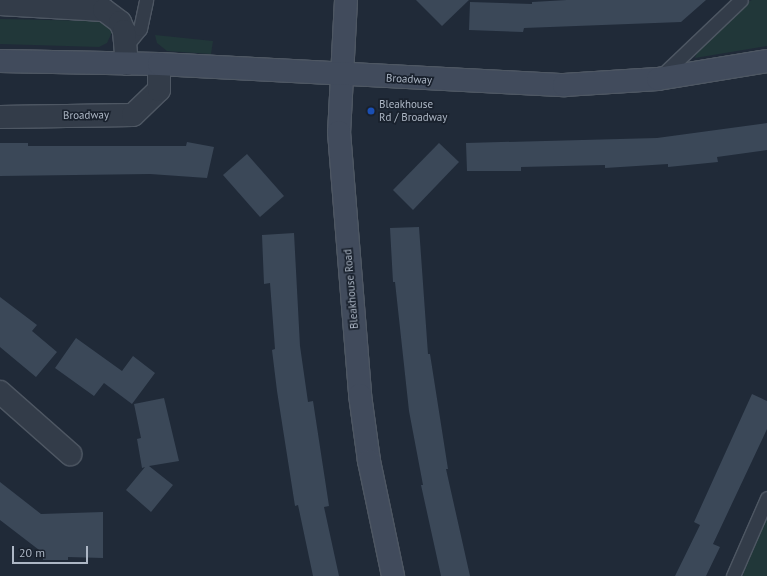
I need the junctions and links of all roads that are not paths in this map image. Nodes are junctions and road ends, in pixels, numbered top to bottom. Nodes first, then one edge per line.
1 (146, 0) edge
2 (346, 0) edge
3 (741, 0) edge
4 (0, 4) edge
5 (127, 55) junction
6 (0, 61) edge
7 (767, 61) edge
8 (160, 64) junction
9 (341, 75) junction
10 (658, 79) junction
11 (0, 117) edge
12 (0, 392) edge
13 (70, 454) dead end
14 (767, 498) edge
15 (394, 576) edge
16 (733, 576) edge

1 - 5 lane
2 - 9 street, Bleakhouse Road
3 - 10 lane
4 - 5 street
5 - 6 street, Broadway
5 - 8 street, Broadway
7 - 10 street, Broadway
8 - 9 street, Broadway
8 - 11 street, Broadway
9 - 10 street, Broadway
9 - 15 street, Bleakhouse Road
12 - 13 street
14 - 16 lane

